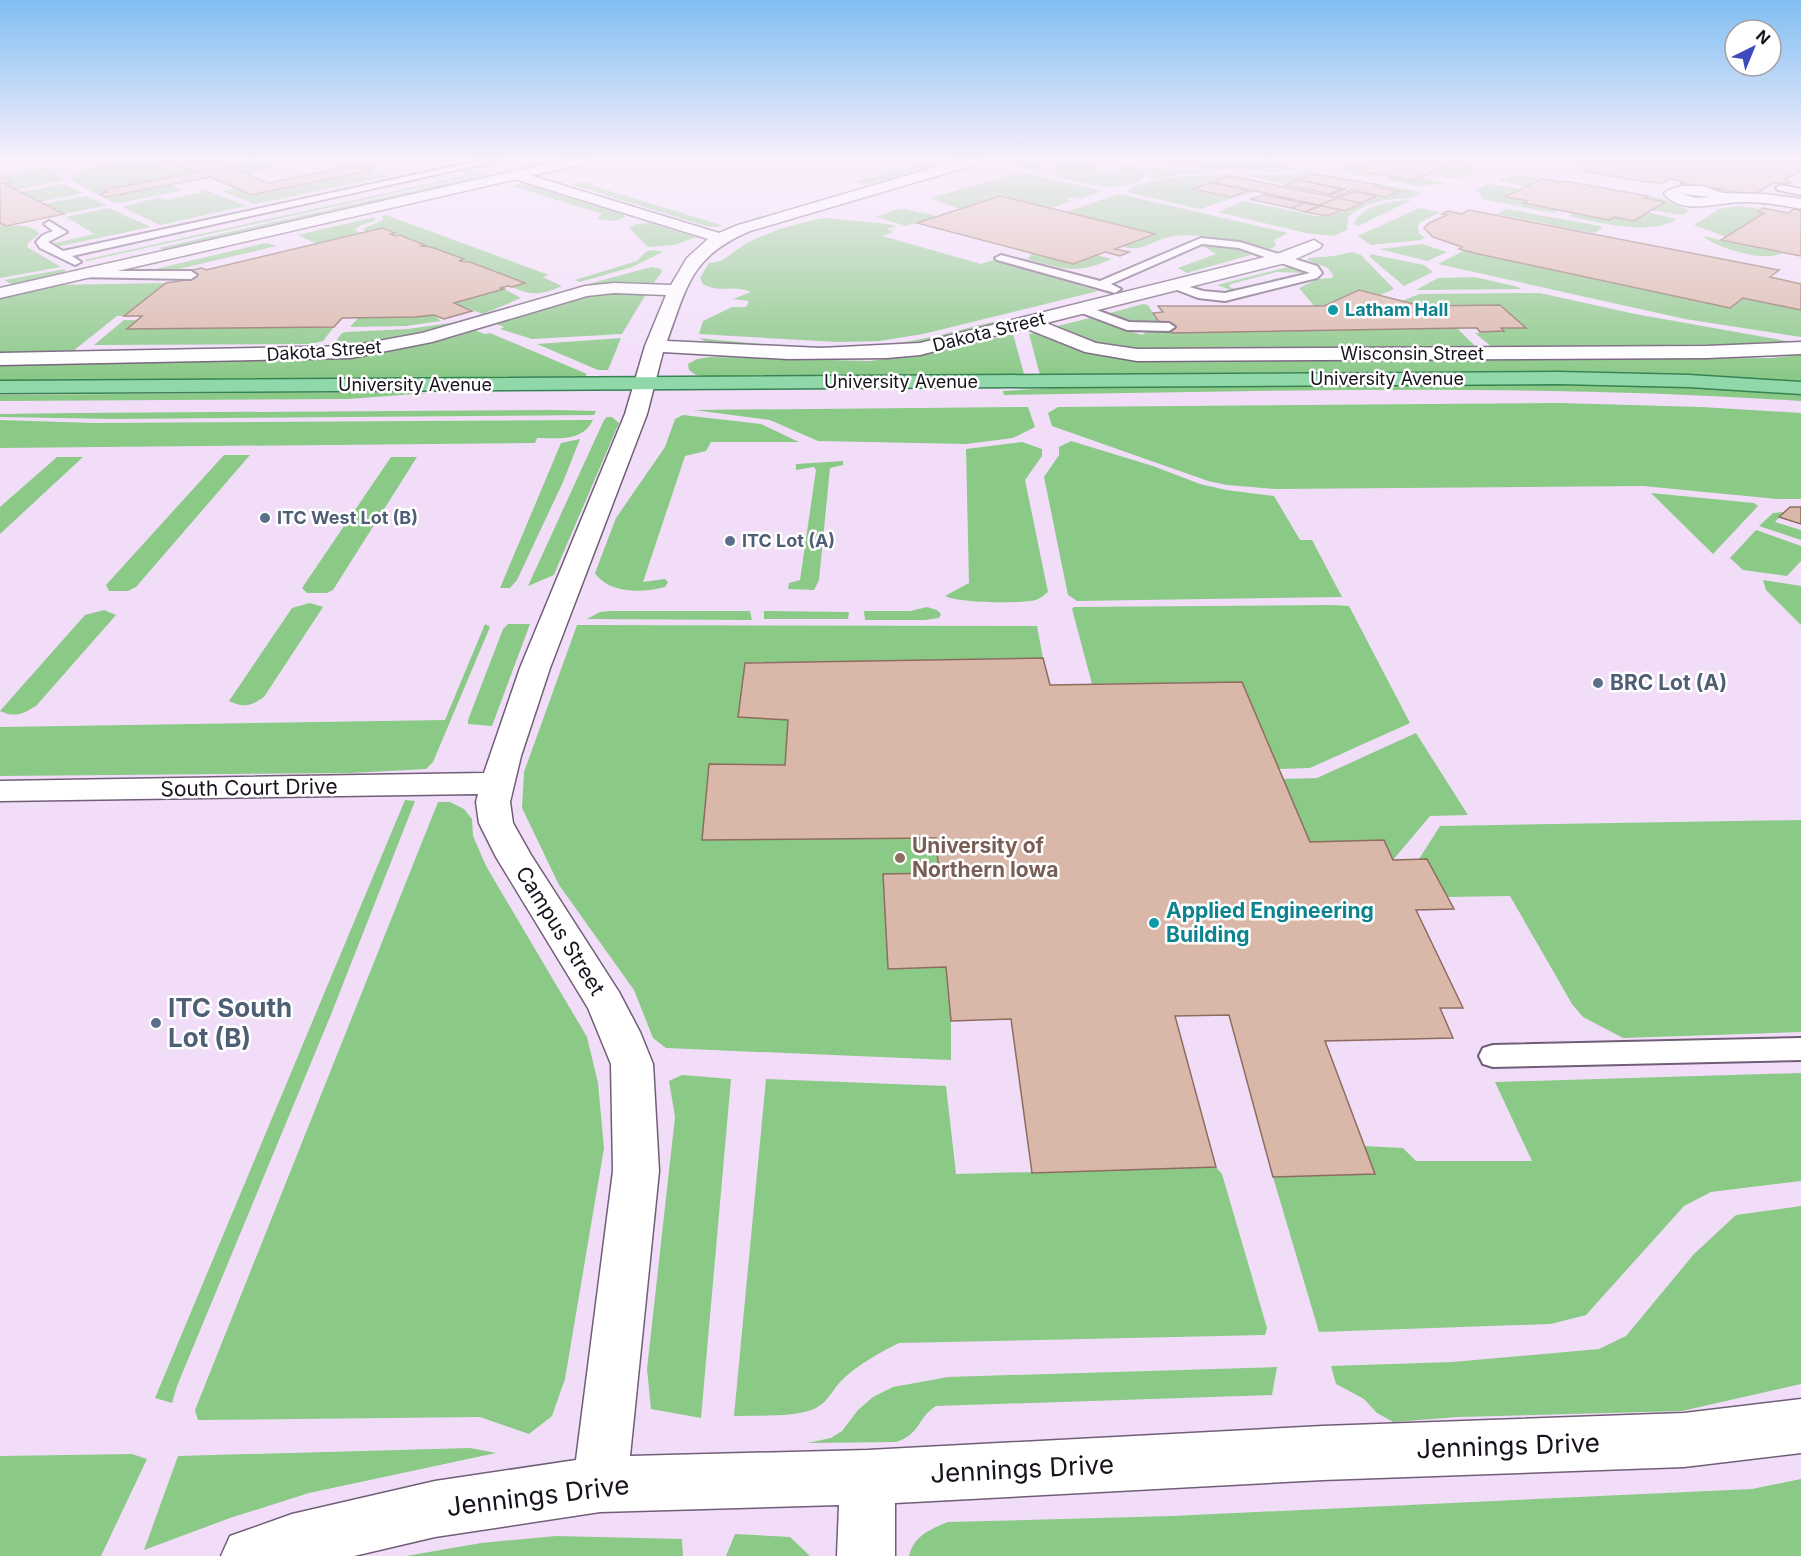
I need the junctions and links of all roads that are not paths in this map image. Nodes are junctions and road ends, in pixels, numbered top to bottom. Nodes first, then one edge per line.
1 (60, 233) edge
2 (165, 233) edge
3 (263, 233) edge
4 (703, 233) edge
5 (734, 233) edge
6 (720, 238) junction
7 (1314, 245) dead end
8 (62, 255) junction
9 (1001, 258) dead end
10 (1283, 258) junction
11 (85, 273) junction
12 (191, 275) dead end
13 (1103, 285) junction
14 (1173, 286) junction
15 (676, 290) junction
16 (0, 293) edge
17 (1133, 296) junction
18 (1083, 309) junction
19 (1029, 322) junction
20 (1168, 327) dead end
21 (655, 346) junction
22 (1801, 348) edge
23 (0, 359) edge
24 (0, 387) edge
25 (1801, 388) edge
26 (641, 393) junction
27 (0, 406) edge
28 (1801, 406) edge
29 (497, 783) junction
30 (0, 791) edge
31 (1801, 1049) edge
32 (1493, 1056) dead end
33 (1801, 1426) edge
34 (868, 1477) junction
35 (600, 1484) junction
36 (250, 1556) edge
37 (866, 1556) edge

1 - 8 lane
2 - 8 lane
3 - 11 street
4 - 6 street
5 - 6 street
6 - 15 street
7 - 10 street, Dakota Street
8 - 11 lane
9 - 13 lane
10 - 13 lane
10 - 14 street, Dakota Street
10 - 14 lane
11 - 12 lane
11 - 16 street
13 - 17 lane
14 - 17 street, Dakota Street
15 - 21 street
15 - 23 street, Dakota Street
17 - 18 street, Dakota Street
18 - 19 street, Dakota Street
18 - 20 lane
19 - 21 street, Dakota Street
19 - 22 street, Wisconsin Street
21 - 26 street, Campus Street
24 - 26 main road, University Avenue
25 - 26 main road, University Avenue
26 - 27 main road, University Avenue
26 - 28 main road, University Avenue
26 - 29 street, Campus Street
29 - 30 street, South Court Drive
29 - 35 street, Campus Street
31 - 32 lane
33 - 34 street, Jennings Drive
34 - 35 street, Jennings Drive
34 - 37 street
35 - 36 street, Jennings Drive

